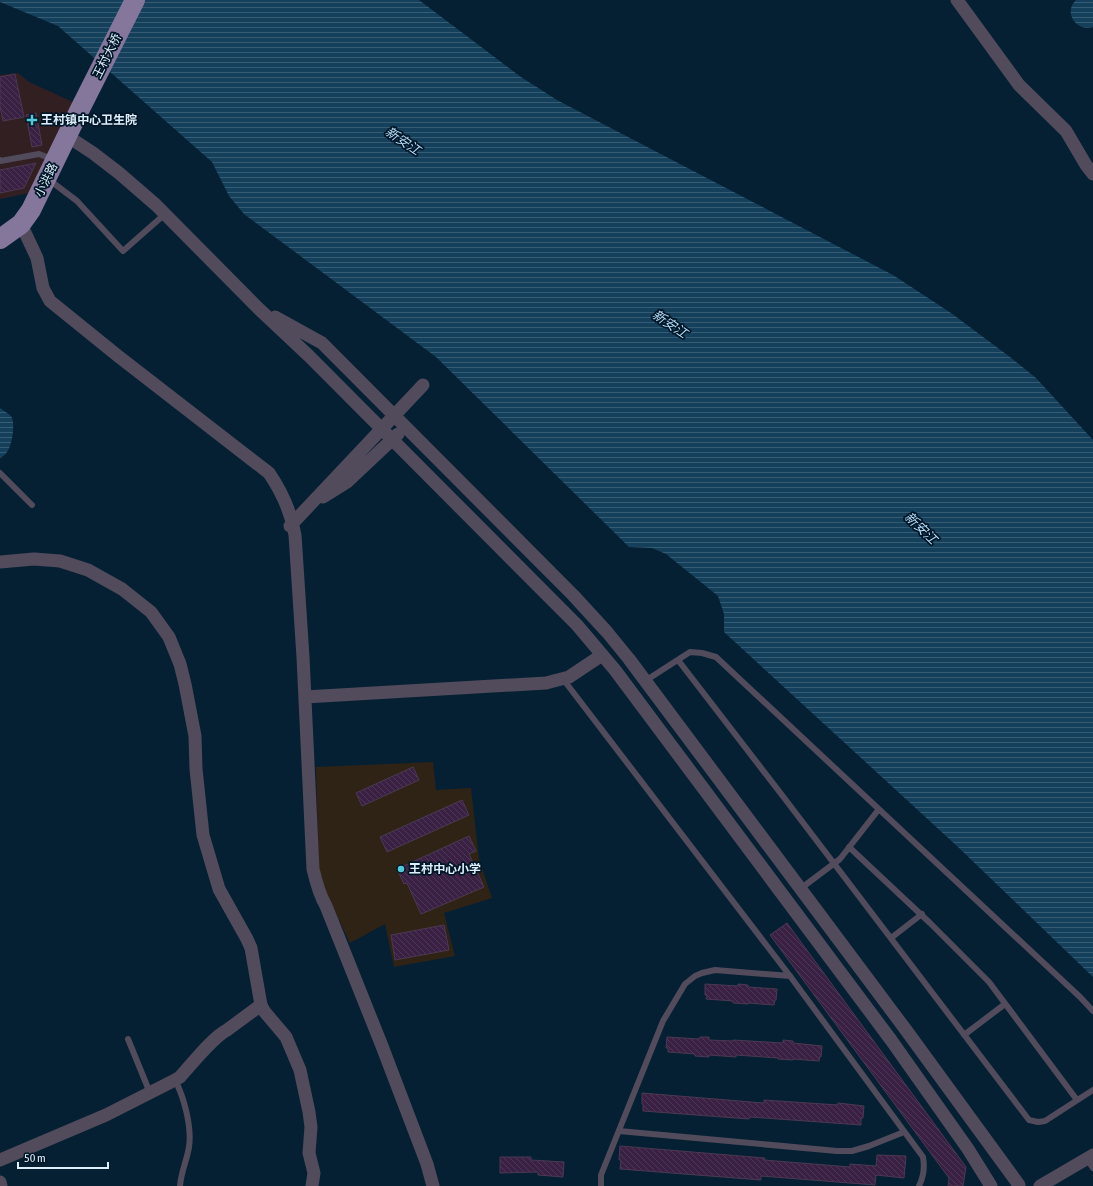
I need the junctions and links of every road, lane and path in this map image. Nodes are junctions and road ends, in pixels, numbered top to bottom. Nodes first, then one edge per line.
1 (135, 0) edge
2 (957, 0) edge
3 (79, 111) joint
4 (67, 136) junction
5 (0, 160) edge
6 (51, 169) junction
7 (1093, 174) edge
8 (165, 214) junction
9 (21, 224) junction
10 (0, 239) edge
11 (258, 308) junction
12 (423, 385) dead end
13 (405, 426) junction
14 (392, 439) junction
15 (0, 474) edge
16 (32, 505) dead end
17 (291, 522) junction
18 (0, 562) edge
19 (602, 655) junction
20 (678, 660) junction
21 (563, 678) junction
22 (645, 681) junction
23 (305, 697) junction
24 (879, 809) junction
25 (850, 847) junction
26 (834, 863) junction
27 (800, 889) junction
28 (922, 914) junction
29 (891, 938) junction
30 (790, 976) junction
31 (1006, 1004) junction
32 (261, 1005) junction
33 (1093, 1011) edge
34 (964, 1035) junction
35 (128, 1039) dead end
36 (175, 1080) junction
37 (1093, 1090) edge
38 (150, 1093) junction
39 (1077, 1100) junction
40 (619, 1131) junction
41 (904, 1132) junction
42 (0, 1160) edge
43 (1091, 1161) edge
44 (0, 1182) edge
45 (1, 1186) edge
46 (180, 1186) edge
47 (312, 1186) edge
48 (433, 1186) edge
49 (601, 1186) edge
50 (919, 1186) edge
51 (991, 1186) edge
52 (1017, 1186) edge
53 (1040, 1186) edge

1 - 3 main road, 王村大桥
2 - 7 street
3 - 4 main road, 小洪路
4 - 6 main road, 小洪路
4 - 8 street
5 - 6 lane
6 - 8 lane
6 - 9 main road, 小洪路
8 - 11 street
9 - 10 main road, 小洪路
9 - 17 street
11 - 13 street
11 - 14 street
12 - 17 street
13 - 14 street
13 - 22 street
14 - 17 street
14 - 19 street
15 - 16 lane
17 - 23 street
18 - 32 street
19 - 21 street
19 - 51 street
20 - 22 lane
20 - 24 lane
20 - 26 lane
21 - 23 street
21 - 30 lane
22 - 27 street
23 - 48 street
24 - 25 lane
24 - 33 lane
25 - 26 lane
25 - 28 lane
26 - 27 lane
26 - 29 lane
27 - 52 street
28 - 29 lane
28 - 31 lane
29 - 34 lane
30 - 40 lane
30 - 41 lane
31 - 34 lane
31 - 39 lane
32 - 36 street
32 - 47 street
34 - 39 lane
35 - 38 lane
36 - 38 street
36 - 46 lane
37 - 39 lane
38 - 42 street
40 - 41 lane
40 - 49 lane
41 - 50 lane
43 - 53 street
44 - 45 street

